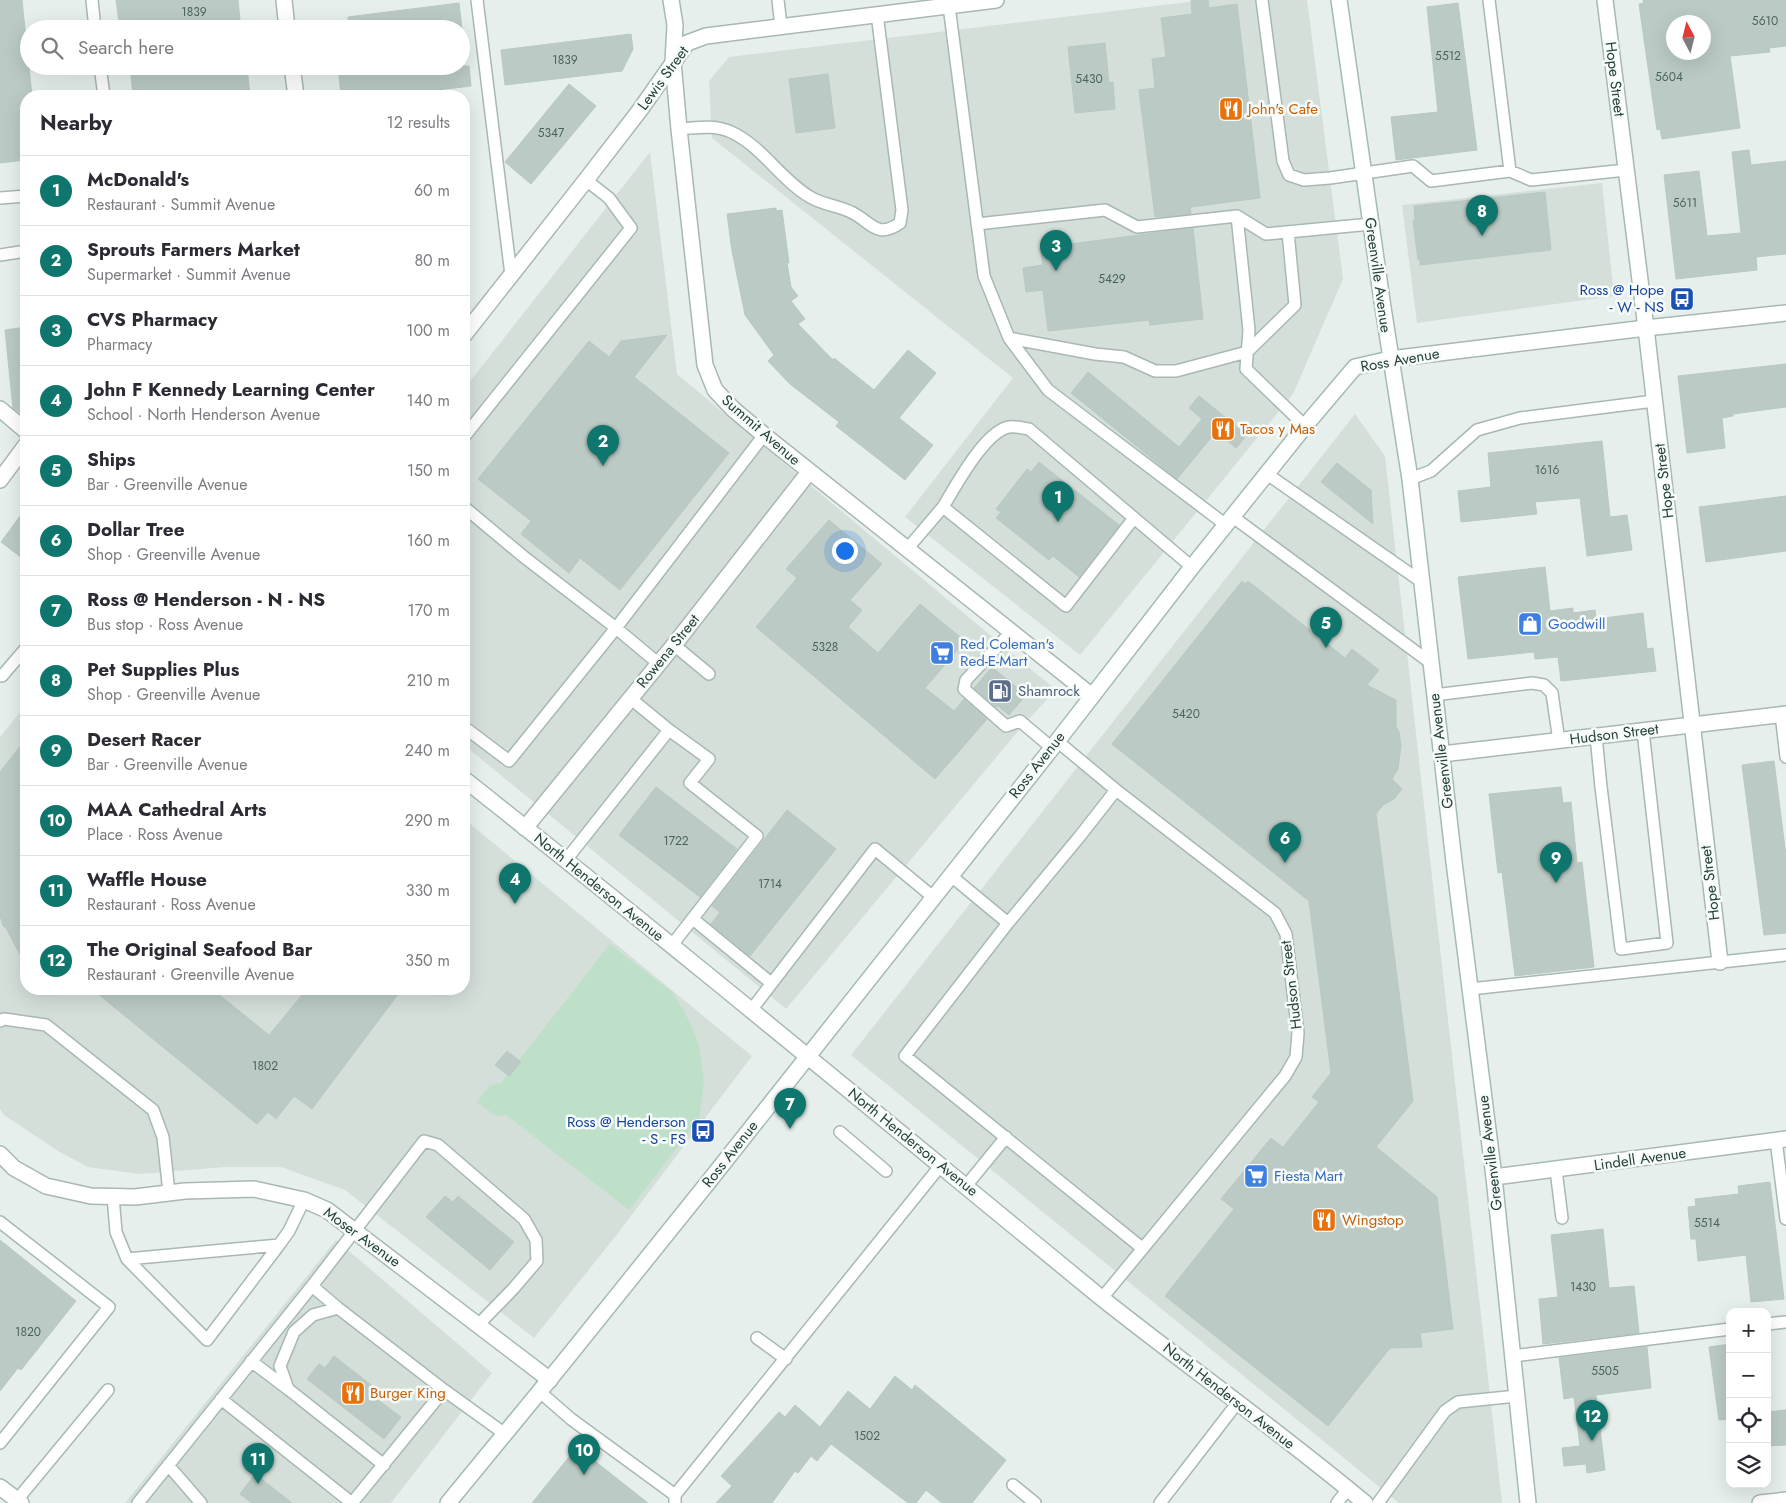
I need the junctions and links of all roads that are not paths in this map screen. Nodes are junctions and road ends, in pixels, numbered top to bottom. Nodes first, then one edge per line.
1 (92, 0) edge
2 (284, 0) edge
3 (476, 0) edge
4 (671, 0) edge
5 (778, 0) edge
6 (996, 0) edge
7 (1262, 0) edge
8 (1339, 0) edge
9 (1489, 0) edge
10 (1605, 0) edge
11 (949, 6) junction
12 (877, 14) junction
13 (94, 20) edge
14 (286, 20) edge
15 (781, 26) junction
16 (673, 62) junction
17 (101, 75) edge
18 (293, 75) edge
19 (103, 90) edge
20 (295, 90) edge
21 (678, 129) junction
22 (1510, 170) junction
23 (1626, 170) junction
24 (1364, 173) junction
25 (586, 180) junction
26 (20, 196) edge
27 (0, 198) edge
28 (1237, 216) junction
29 (977, 224) junction
30 (1371, 224) junction
31 (1288, 232) junction
32 (20, 253) edge
33 (0, 255) edge
34 (511, 275) junction
35 (1786, 313) edge
36 (470, 327) edge
37 (1646, 328) junction
38 (1009, 338) junction
39 (1247, 352) junction
40 (1390, 359) junction
41 (1654, 401) junction
42 (0, 409) edge
43 (20, 426) edge
44 (1305, 426) junction
45 (470, 429) edge
46 (764, 435) junction
47 (20, 453) edge
48 (809, 472) junction
49 (1267, 474) junction
50 (1410, 479) junction
51 (0, 480) edge
52 (943, 508) junction
53 (470, 512) edge
54 (1134, 518) junction
55 (1229, 521) junction
56 (908, 548) junction
57 (1192, 567) junction
58 (1422, 582) junction
59 (616, 628) junction
60 (1012, 631) junction
61 (674, 645) junction
62 (20, 655) edge
63 (1431, 663) junction
64 (659, 664) junction
65 (708, 674) dead end
66 (0, 676) edge
67 (1434, 695) junction
68 (1092, 696) junction
69 (630, 698) junction
70 (1783, 714) edge
71 (1692, 725) junction
72 (669, 730) junction
73 (1643, 731) junction
74 (470, 732) edge
75 (1596, 736) junction
76 (1559, 741) junction
77 (1054, 744) junction
78 (1442, 754) junction
79 (1786, 757) edge
80 (470, 785) edge
81 (1116, 790) junction
82 (525, 828) junction
83 (566, 860) junction
84 (950, 875) junction
85 (933, 897) junction
86 (693, 919) junction
87 (1008, 923) junction
88 (672, 945) junction
89 (1786, 955) edge
90 (1720, 962) junction
91 (771, 983) junction
92 (1470, 989) junction
93 (752, 1010) junction
94 (0, 1021) edge
95 (807, 1056) junction
96 (840, 1132) dead end
97 (1006, 1137) junction
98 (1781, 1140) edge
99 (0, 1154) edge
100 (941, 1164) junction
101 (1556, 1170) junction
102 (886, 1171) dead end
103 (1494, 1177) junction
104 (966, 1186) junction
105 (169, 1193) junction
106 (113, 1196) junction
107 (304, 1200) junction
108 (1562, 1218) dead end
109 (1786, 1219) edge
110 (0, 1222) edge
111 (354, 1230) junction
112 (279, 1245) junction
113 (1142, 1248) junction
114 (127, 1258) junction
115 (312, 1286) junction
116 (1102, 1298) junction
117 (338, 1308) junction
118 (1786, 1322) edge
119 (1771, 1324) edge
120 (478, 1325) junction
121 (1726, 1329) edge
122 (757, 1338) dead end
123 (1513, 1356) junction
124 (786, 1358) junction
125 (251, 1361) junction
126 (550, 1380) junction
127 (288, 1389) junction
128 (108, 1390) dead end
129 (444, 1390) junction
130 (540, 1392) junction
131 (1517, 1396) junction
132 (221, 1399) junction
133 (1238, 1402) junction
134 (505, 1434) junction
135 (0, 1443) edge
136 (168, 1465) junction
137 (384, 1465) junction
138 (1013, 1485) dead end
139 (0, 1487) edge
140 (1348, 1489) junction
141 (675, 1499) edge
142 (1786, 1500) edge
143 (19, 1501) edge
144 (138, 1503) edge
145 (201, 1503) edge
146 (448, 1503) edge
147 (1035, 1503) edge
148 (1160, 1503) edge
149 (1337, 1503) edge
150 (1365, 1503) edge
151 (1378, 1503) edge
152 (1528, 1503) edge
153 (1760, 1503) edge

1 - 13 lane
2 - 14 street
3 - 34 lane
4 - 16 street, Summit Avenue
5 - 15 lane
6 - 11 street, Lewis Street
7 - 24 lane
8 - 24 street, Greenville Avenue
9 - 22 lane
10 - 23 street, Hope Street
11 - 12 street, Lewis Street
11 - 29 lane
12 - 15 street, Lewis Street
12 - 21 lane
15 - 16 street, Lewis Street
16 - 21 street, Summit Avenue
16 - 25 street, Lewis Street
17 - 19 lane
18 - 20 street
21 - 46 street, Summit Avenue
22 - 23 lane
22 - 24 lane
23 - 37 street, Hope Street
24 - 30 street, Greenville Avenue
25 - 34 street, Lewis Street
25 - 45 lane
26 - 27 lane
28 - 29 lane
28 - 31 lane
28 - 39 lane
29 - 38 lane
30 - 31 lane
30 - 40 street, Greenville Avenue
31 - 39 lane
32 - 33 lane
34 - 36 street, Lewis Street
35 - 37 street, Ross Avenue
37 - 40 street, Ross Avenue
37 - 41 street, Hope Street
38 - 39 lane
38 - 55 lane
39 - 44 lane
40 - 44 street, Ross Avenue
40 - 50 street, Greenville Avenue
41 - 50 lane
41 - 71 street, Hope Street
42 - 43 street
44 - 49 street, Ross Avenue
46 - 48 street, Summit Avenue
46 - 59 lane
47 - 51 street
48 - 56 street, Summit Avenue
48 - 61 street, Rowena Street
49 - 55 street, Ross Avenue
49 - 58 lane
50 - 58 street, Greenville Avenue
52 - 54 lane
52 - 54 lane
52 - 56 lane
53 - 59 lane
54 - 57 lane
55 - 57 street, Ross Avenue
55 - 63 lane
56 - 60 street, Summit Avenue
57 - 68 street, Ross Avenue
58 - 63 street, Greenville Avenue
59 - 64 lane
59 - 74 lane
60 - 68 street, Summit Avenue
60 - 77 lane, Hudson Street
61 - 64 street, Rowena Street
61 - 65 lane
62 - 66 lane
63 - 67 street, Greenville Avenue
64 - 69 street, Rowena Street
67 - 76 lane
67 - 78 street, Greenville Avenue
68 - 77 street, Ross Avenue
69 - 72 lane
69 - 82 street, Rowena Street
70 - 71 street, Hudson Street
70 - 79 lane
71 - 73 street, Hudson Street
71 - 90 street, Hope Street
72 - 83 lane
72 - 86 lane
73 - 75 street, Hudson Street
73 - 75 lane
75 - 76 street, Hudson Street
76 - 78 street, Hudson Street
77 - 81 lane, Hudson Street
77 - 84 street, Ross Avenue
78 - 92 street, Greenville Avenue
80 - 82 street, North Henderson Avenue
81 - 87 lane
81 - 113 lane, Hudson Street
82 - 83 street, North Henderson Avenue
83 - 88 street, North Henderson Avenue
84 - 85 street, Ross Avenue
84 - 87 lane
85 - 91 lane
85 - 95 street, Ross Avenue
86 - 88 lane
86 - 91 lane
87 - 97 lane
88 - 93 street, North Henderson Avenue
89 - 90 lane
90 - 92 lane
91 - 93 lane
92 - 103 street, Greenville Avenue
93 - 95 street, North Henderson Avenue
94 - 105 lane
95 - 100 street, North Henderson Avenue
95 - 126 street, Ross Avenue
96 - 102 lane
97 - 104 lane
97 - 113 lane
98 - 101 street, Lindell Avenue
98 - 109 lane
99 - 106 street, Moser Avenue
100 - 104 street, North Henderson Avenue
100 - 124 lane
101 - 103 street, Lindell Avenue
101 - 108 lane
103 - 123 street, Greenville Avenue
104 - 116 street, North Henderson Avenue
105 - 106 street, Moser Avenue
105 - 107 street, Moser Avenue
106 - 114 lane
107 - 111 street, Moser Avenue
107 - 112 lane
110 - 135 lane
111 - 115 lane
111 - 120 street, Moser Avenue
111 - 120 lane
112 - 114 lane
112 - 114 lane
113 - 116 lane, Hudson Street
115 - 117 lane
115 - 125 lane
116 - 133 street, North Henderson Avenue
117 - 127 lane
117 - 129 lane
118 - 119 lane
120 - 126 street, Moser Avenue
121 - 123 lane
122 - 124 lane
123 - 131 street, Greenville Avenue
124 - 141 lane
125 - 127 lane
125 - 132 lane
126 - 130 street, Ross Avenue
127 - 137 lane
128 - 143 lane
129 - 134 lane
129 - 137 lane
130 - 134 street, Ross Avenue
130 - 141 lane
131 - 151 lane
131 - 152 street, Greenville Avenue
132 - 136 lane
132 - 137 lane
133 - 140 street, North Henderson Avenue
133 - 148 lane
134 - 146 street, Ross Avenue
136 - 144 lane
136 - 145 lane
138 - 147 lane
139 - 143 street
140 - 149 lane
140 - 150 street, North Henderson Avenue
142 - 153 street

